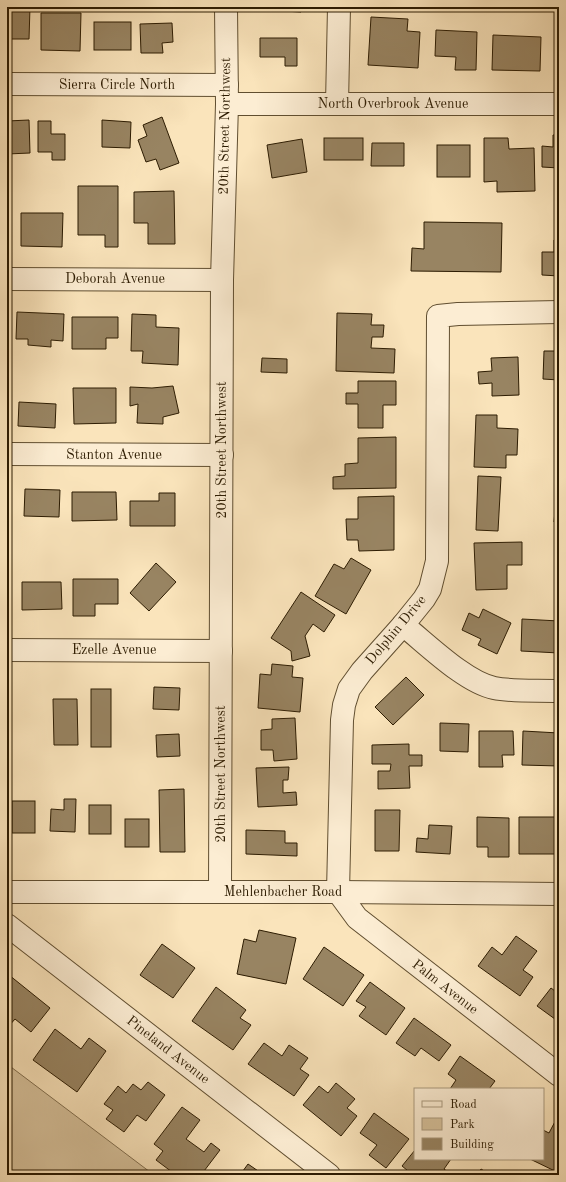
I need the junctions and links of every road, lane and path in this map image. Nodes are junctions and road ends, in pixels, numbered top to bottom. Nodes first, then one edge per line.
1 (226, 7) edge
2 (339, 7) edge
3 (7, 84) edge
4 (227, 94) junction
5 (337, 104) junction
6 (559, 104) edge
7 (7, 279) edge
8 (222, 280) junction
9 (559, 312) edge
10 (7, 454) edge
11 (222, 455) junction
12 (404, 625) junction
13 (7, 650) edge
14 (221, 651) junction
15 (559, 691) edge
16 (7, 892) edge
17 (220, 892) junction
18 (338, 892) junction
19 (559, 894) edge
20 (7, 925) edge
21 (559, 1075) edge
22 (329, 1175) edge

1 - 4 street, 20th Street Northwest
2 - 5 street
3 - 4 street, Sierra Circle North
4 - 5 street, North Overbrook Avenue
4 - 8 street, 20th Street Northwest
5 - 6 street, North Overbrook Avenue
7 - 8 street, Deborah Avenue
8 - 11 street, 20th Street Northwest
9 - 12 street, Dolphin Drive
10 - 11 street, Stanton Avenue
11 - 14 street, 20th Street Northwest
12 - 15 street
12 - 18 street, Dolphin Drive
13 - 14 street, Ezelle Avenue
14 - 17 street, 20th Street Northwest
16 - 17 street, Mehlenbacher Road
17 - 18 street, Mehlenbacher Road
18 - 19 street, Mehlenbacher Road
18 - 21 street, Palm Avenue
20 - 22 street, Pineland Avenue

